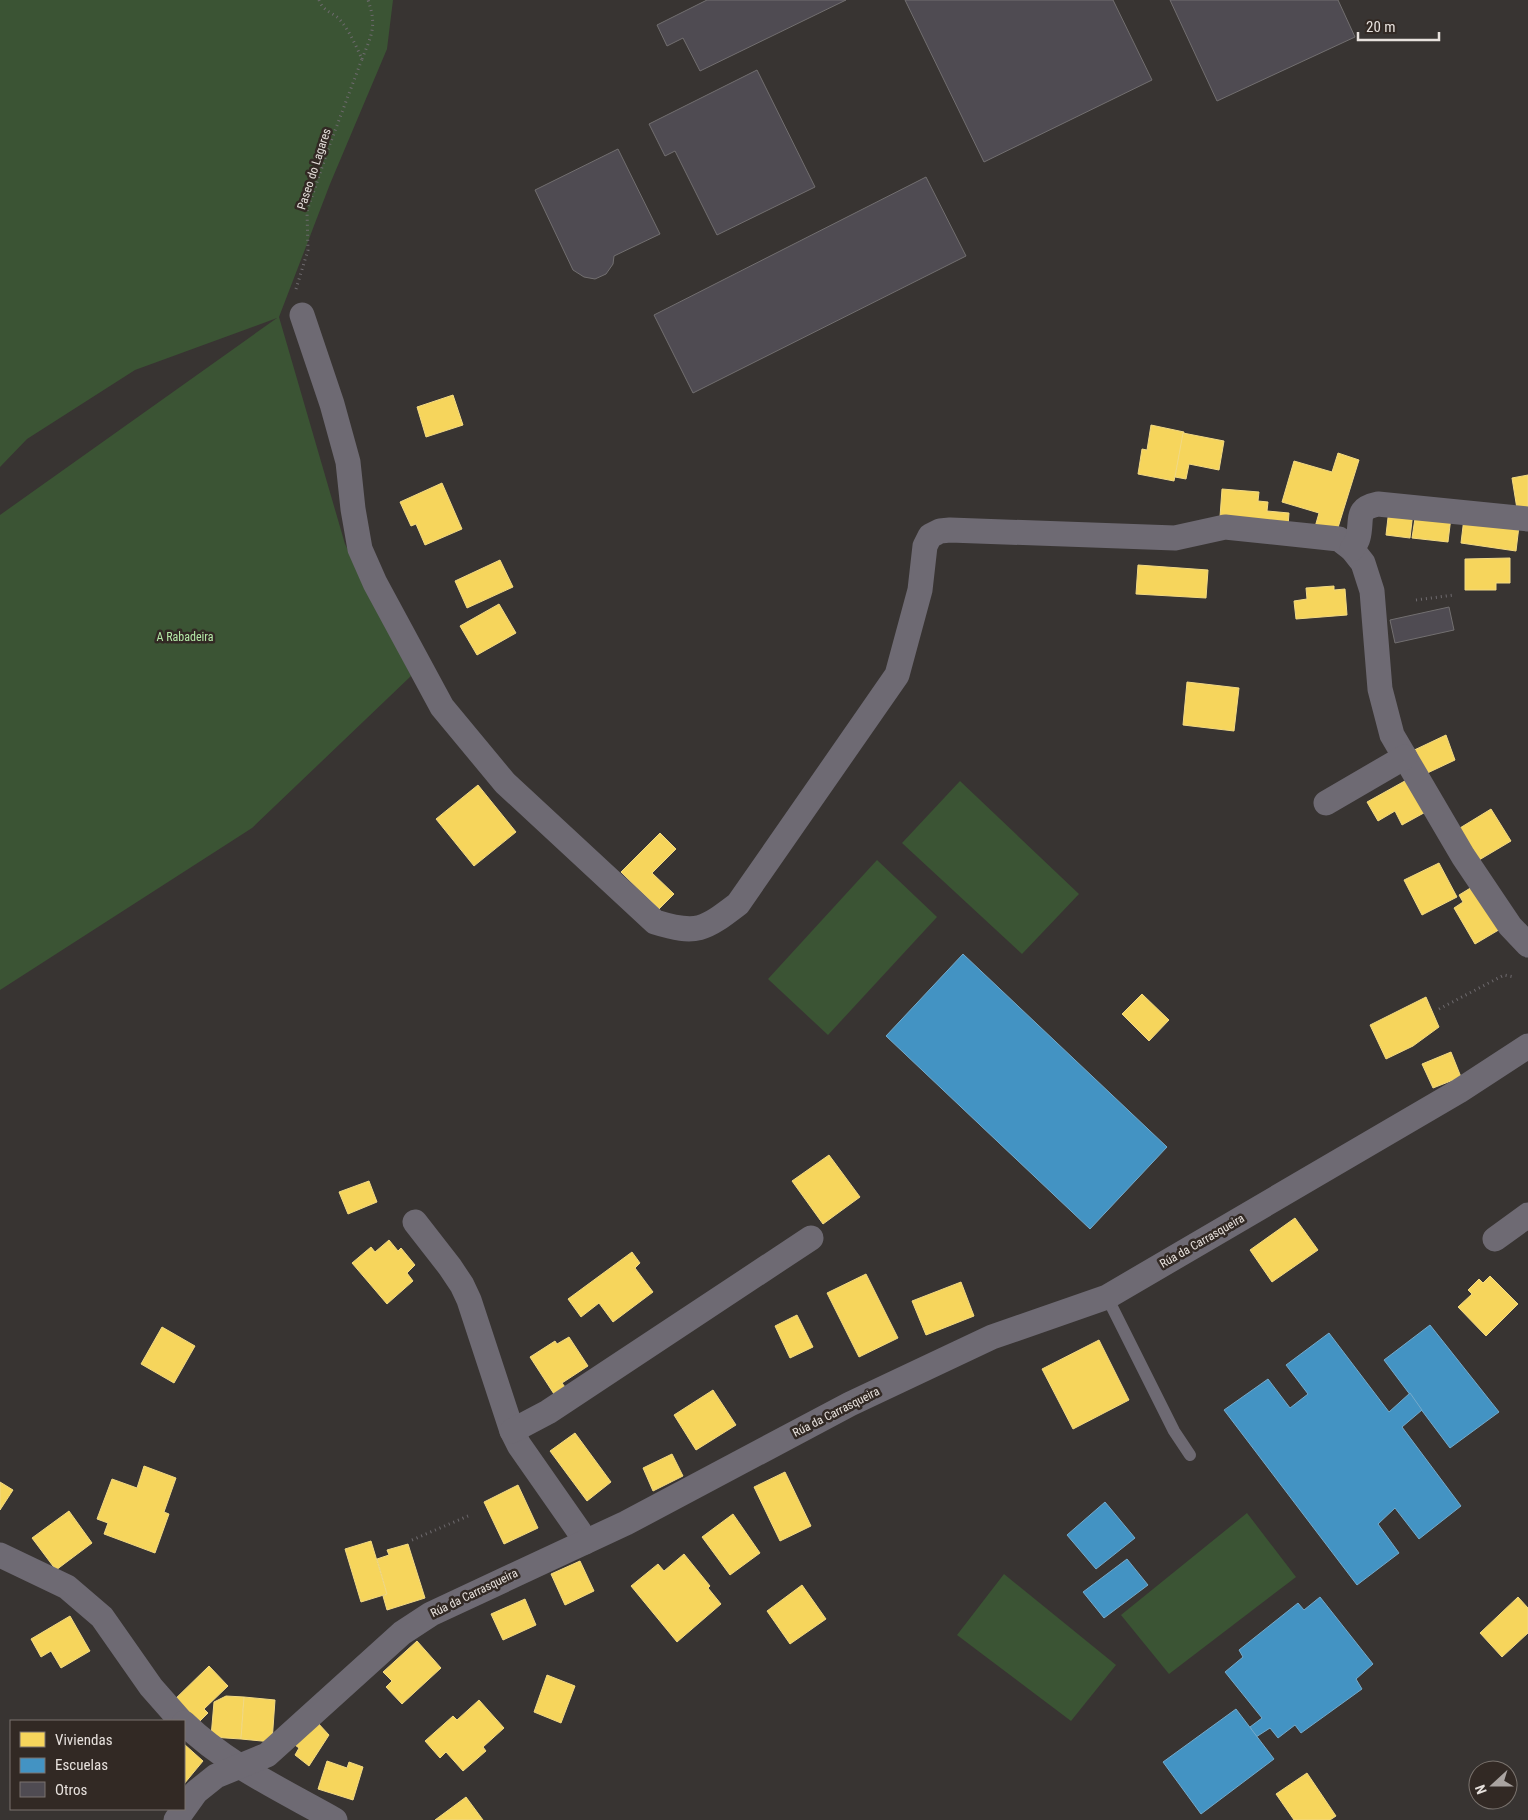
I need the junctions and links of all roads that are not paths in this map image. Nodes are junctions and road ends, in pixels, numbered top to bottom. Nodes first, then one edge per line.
1 (302, 315) road end
2 (1528, 520) edge
3 (1352, 549) junction
4 (1405, 757) junction
5 (1326, 804) dead end
6 (1528, 945) edge
7 (1528, 1046) edge
8 (1528, 1215) edge
9 (415, 1222) dead end
10 (811, 1238) dead end
11 (1495, 1239) dead end
12 (1106, 1297) junction
13 (512, 1431) junction
14 (1190, 1455) dead end
15 (585, 1542) junction
16 (0, 1555) edge
17 (181, 1720) edge
18 (185, 1724) edge
19 (239, 1766) junction
20 (185, 1807) edge
21 (335, 1820) edge

1 - 3 street
2 - 3 street
3 - 4 street
4 - 5 street
4 - 6 street
7 - 12 street, Rúa da Carrasqueira
8 - 11 street
9 - 13 street
10 - 13 street
12 - 14 lane
12 - 15 street, Rúa da Carrasqueira
13 - 15 street
15 - 19 street, Rúa da Carrasqueira
16 - 17 street
18 - 19 street
19 - 20 street, Rúa da Carrasqueira
19 - 21 street

